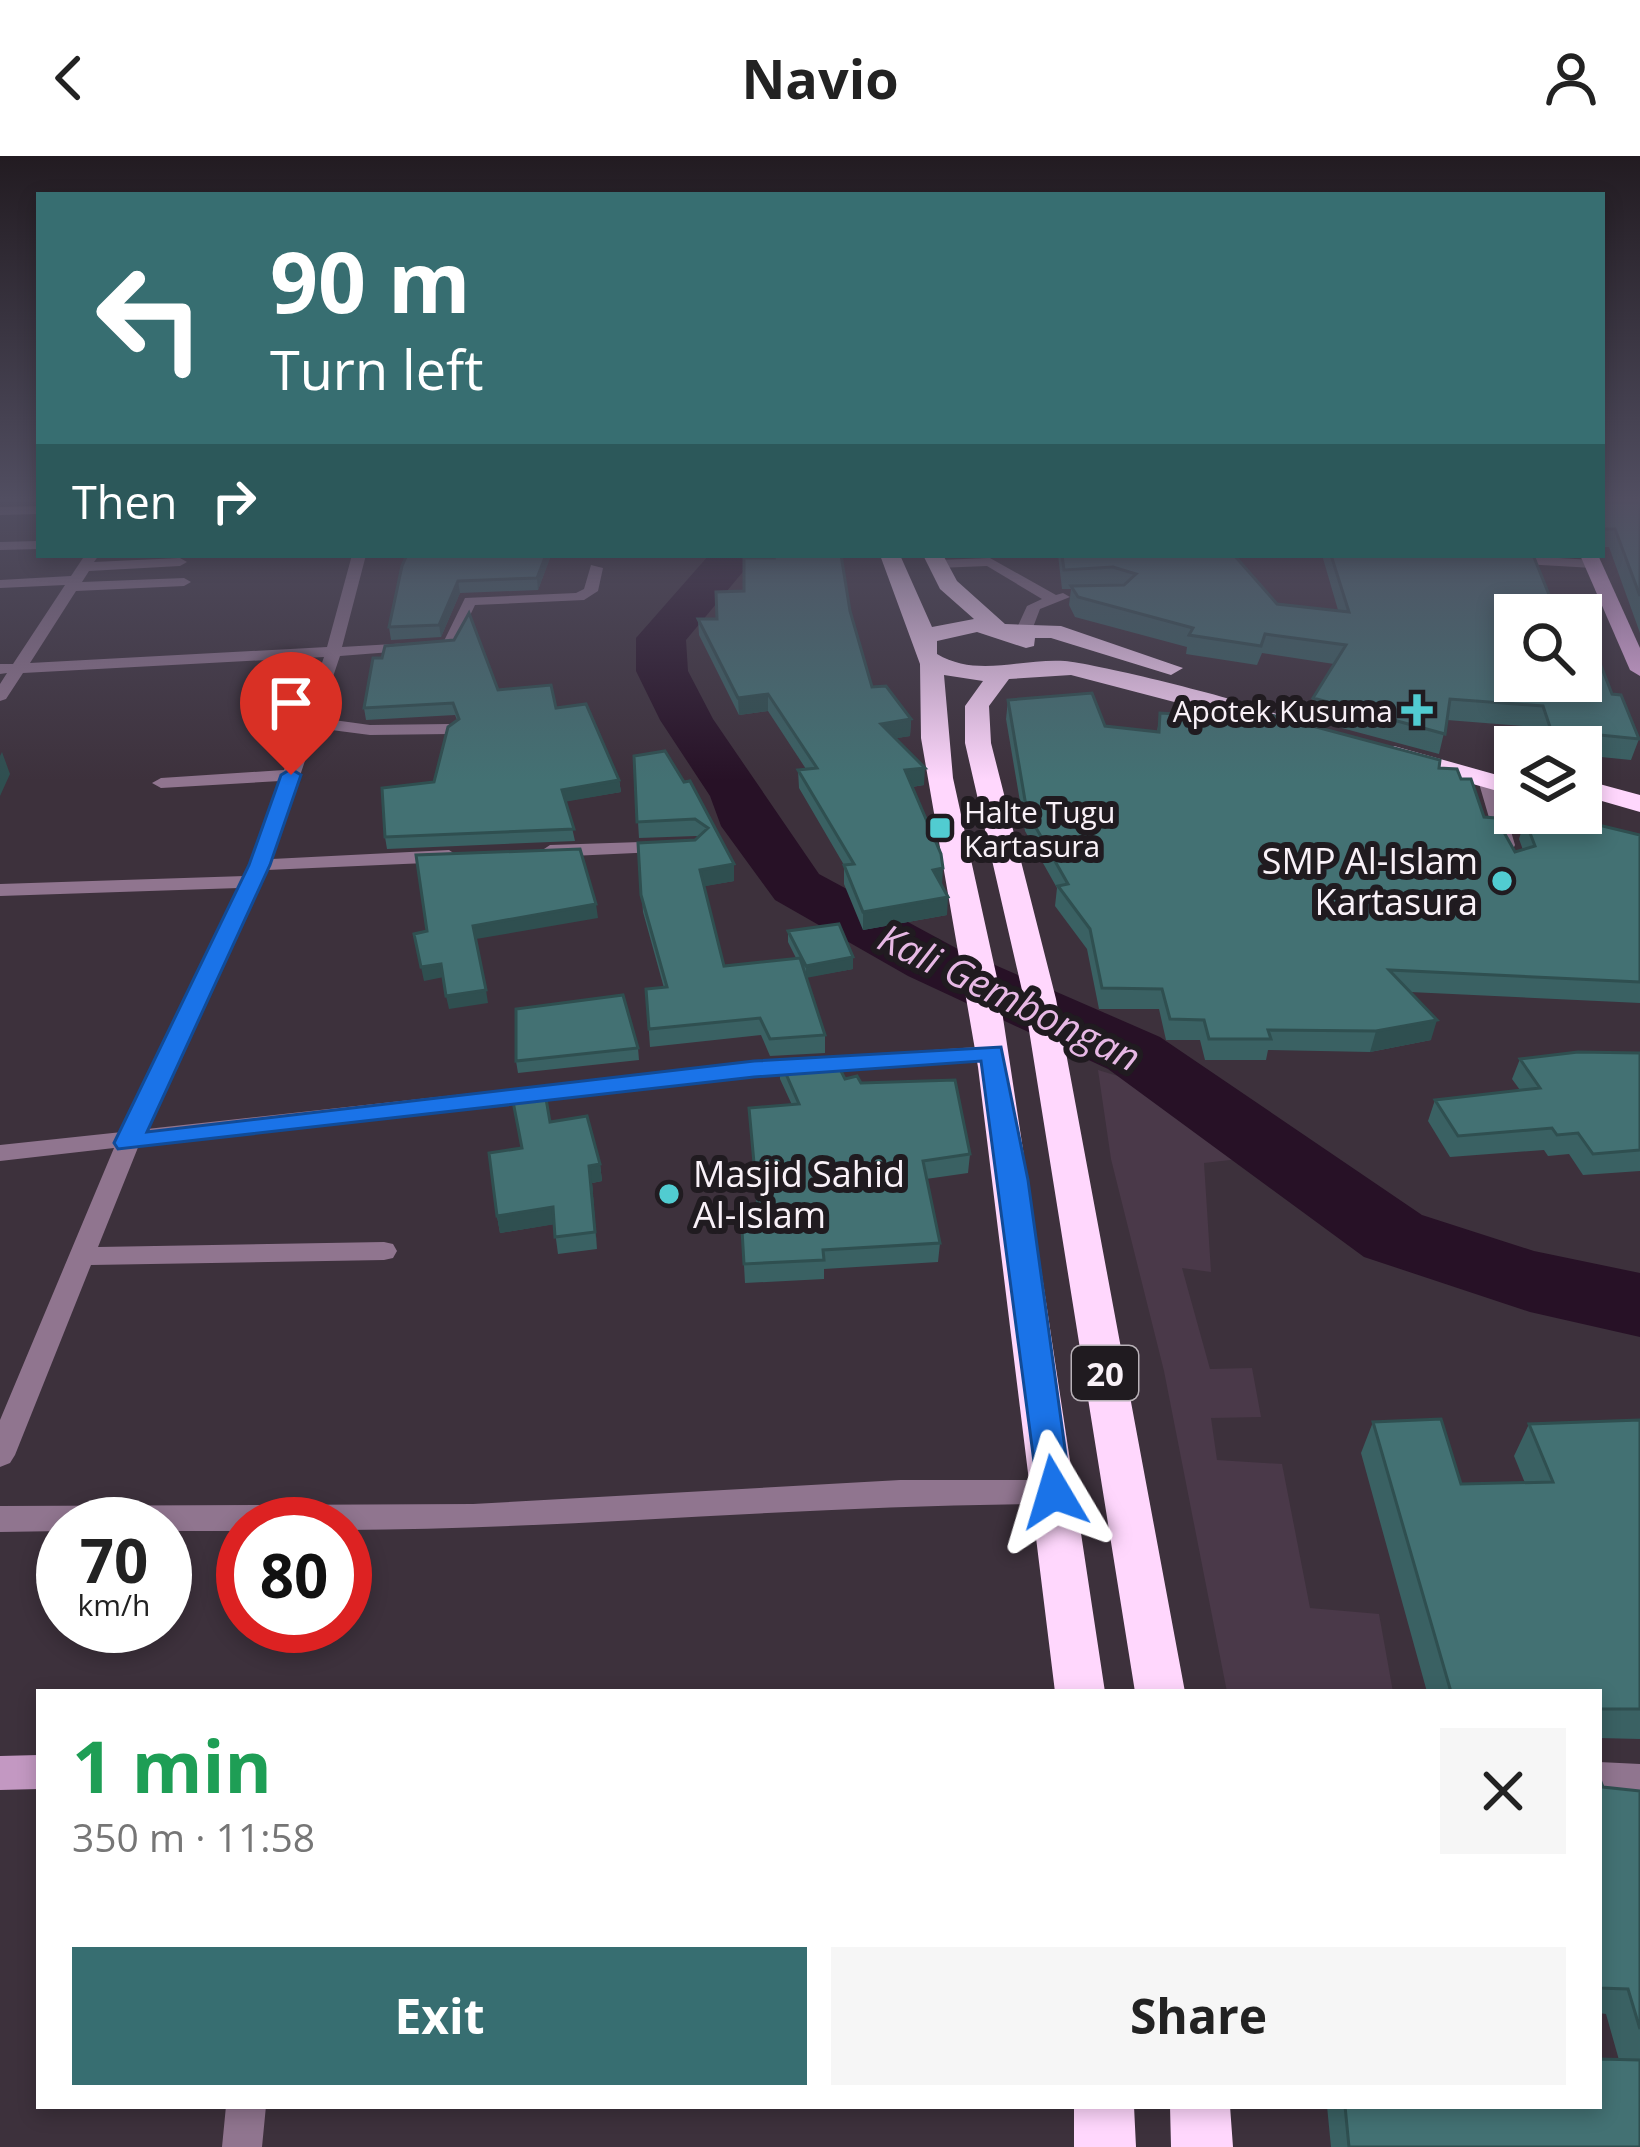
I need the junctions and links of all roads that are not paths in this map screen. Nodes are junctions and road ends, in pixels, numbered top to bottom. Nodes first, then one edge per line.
1 (64, 595) edge
2 (348, 595) edge
3 (584, 595) edge
4 (906, 595) edge
5 (962, 595) edge
6 (1046, 595) edge
7 (1609, 595) edge
8 (1086, 596) edge
9 (1050, 597) junction
10 (1009, 630) junction
11 (1635, 647) edge
12 (929, 650) junction
13 (332, 656) junction
14 (8, 669) edge
15 (1010, 670) junction
16 (1640, 670) edge
17 (0, 695) edge
18 (1292, 703) dead end
19 (310, 722) junction
20 (449, 729) edge
21 (1381, 729) edge
22 (1312, 731) edge
23 (1357, 744) edge
24 (1494, 761) edge
25 (291, 775) junction
26 (1486, 780) junction
27 (1494, 782) edge
28 (161, 783) dead end
29 (1602, 793) edge
30 (1640, 804) edge
31 (1602, 814) edge
32 (1640, 825) edge
33 (696, 846) edge
34 (538, 852) edge
35 (470, 855) edge
36 (1515, 863) edge
37 (255, 874) junction
38 (0, 890) edge
39 (989, 1034) junction
40 (128, 1143) junction
41 (0, 1153) edge
42 (384, 1251) dead end
43 (85, 1256) junction
44 (0, 1455) edge
45 (1054, 1492) junction
46 (0, 1519) edge
47 (1080, 1689) edge
48 (1159, 1689) edge
49 (36, 1772) edge
50 (0, 1773) edge
51 (1602, 1780) edge
52 (1640, 1780) edge
53 (246, 2109) edge
54 (1104, 2109) edge
55 (1200, 2109) edge
56 (242, 2147) edge
57 (1105, 2147) edge
58 (1202, 2147) edge

1 - 14 street
2 - 13 street
3 - 13 street
4 - 12 highway
5 - 10 highway
6 - 9 street
7 - 11 main road
8 - 9 street
9 - 10 street
10 - 12 highway
10 - 15 highway
10 - 18 highway
11 - 16 main road
12 - 15 highway
12 - 39 highway, 20
13 - 14 street
13 - 19 street
14 - 17 street
15 - 22 highway
15 - 48 highway, 20
19 - 20 street
19 - 25 street
21 - 24 highway
23 - 26 highway
25 - 28 street
25 - 37 street
26 - 27 highway
26 - 36 street
29 - 30 highway
31 - 32 highway
33 - 34 street
35 - 37 street
37 - 38 street
37 - 40 street
39 - 40 street
39 - 45 highway, 20
40 - 41 street
40 - 43 street
42 - 43 street
43 - 44 street
45 - 46 street
45 - 47 highway, 20
49 - 50 street
51 - 52 street
53 - 56 street
54 - 57 highway
55 - 58 highway

